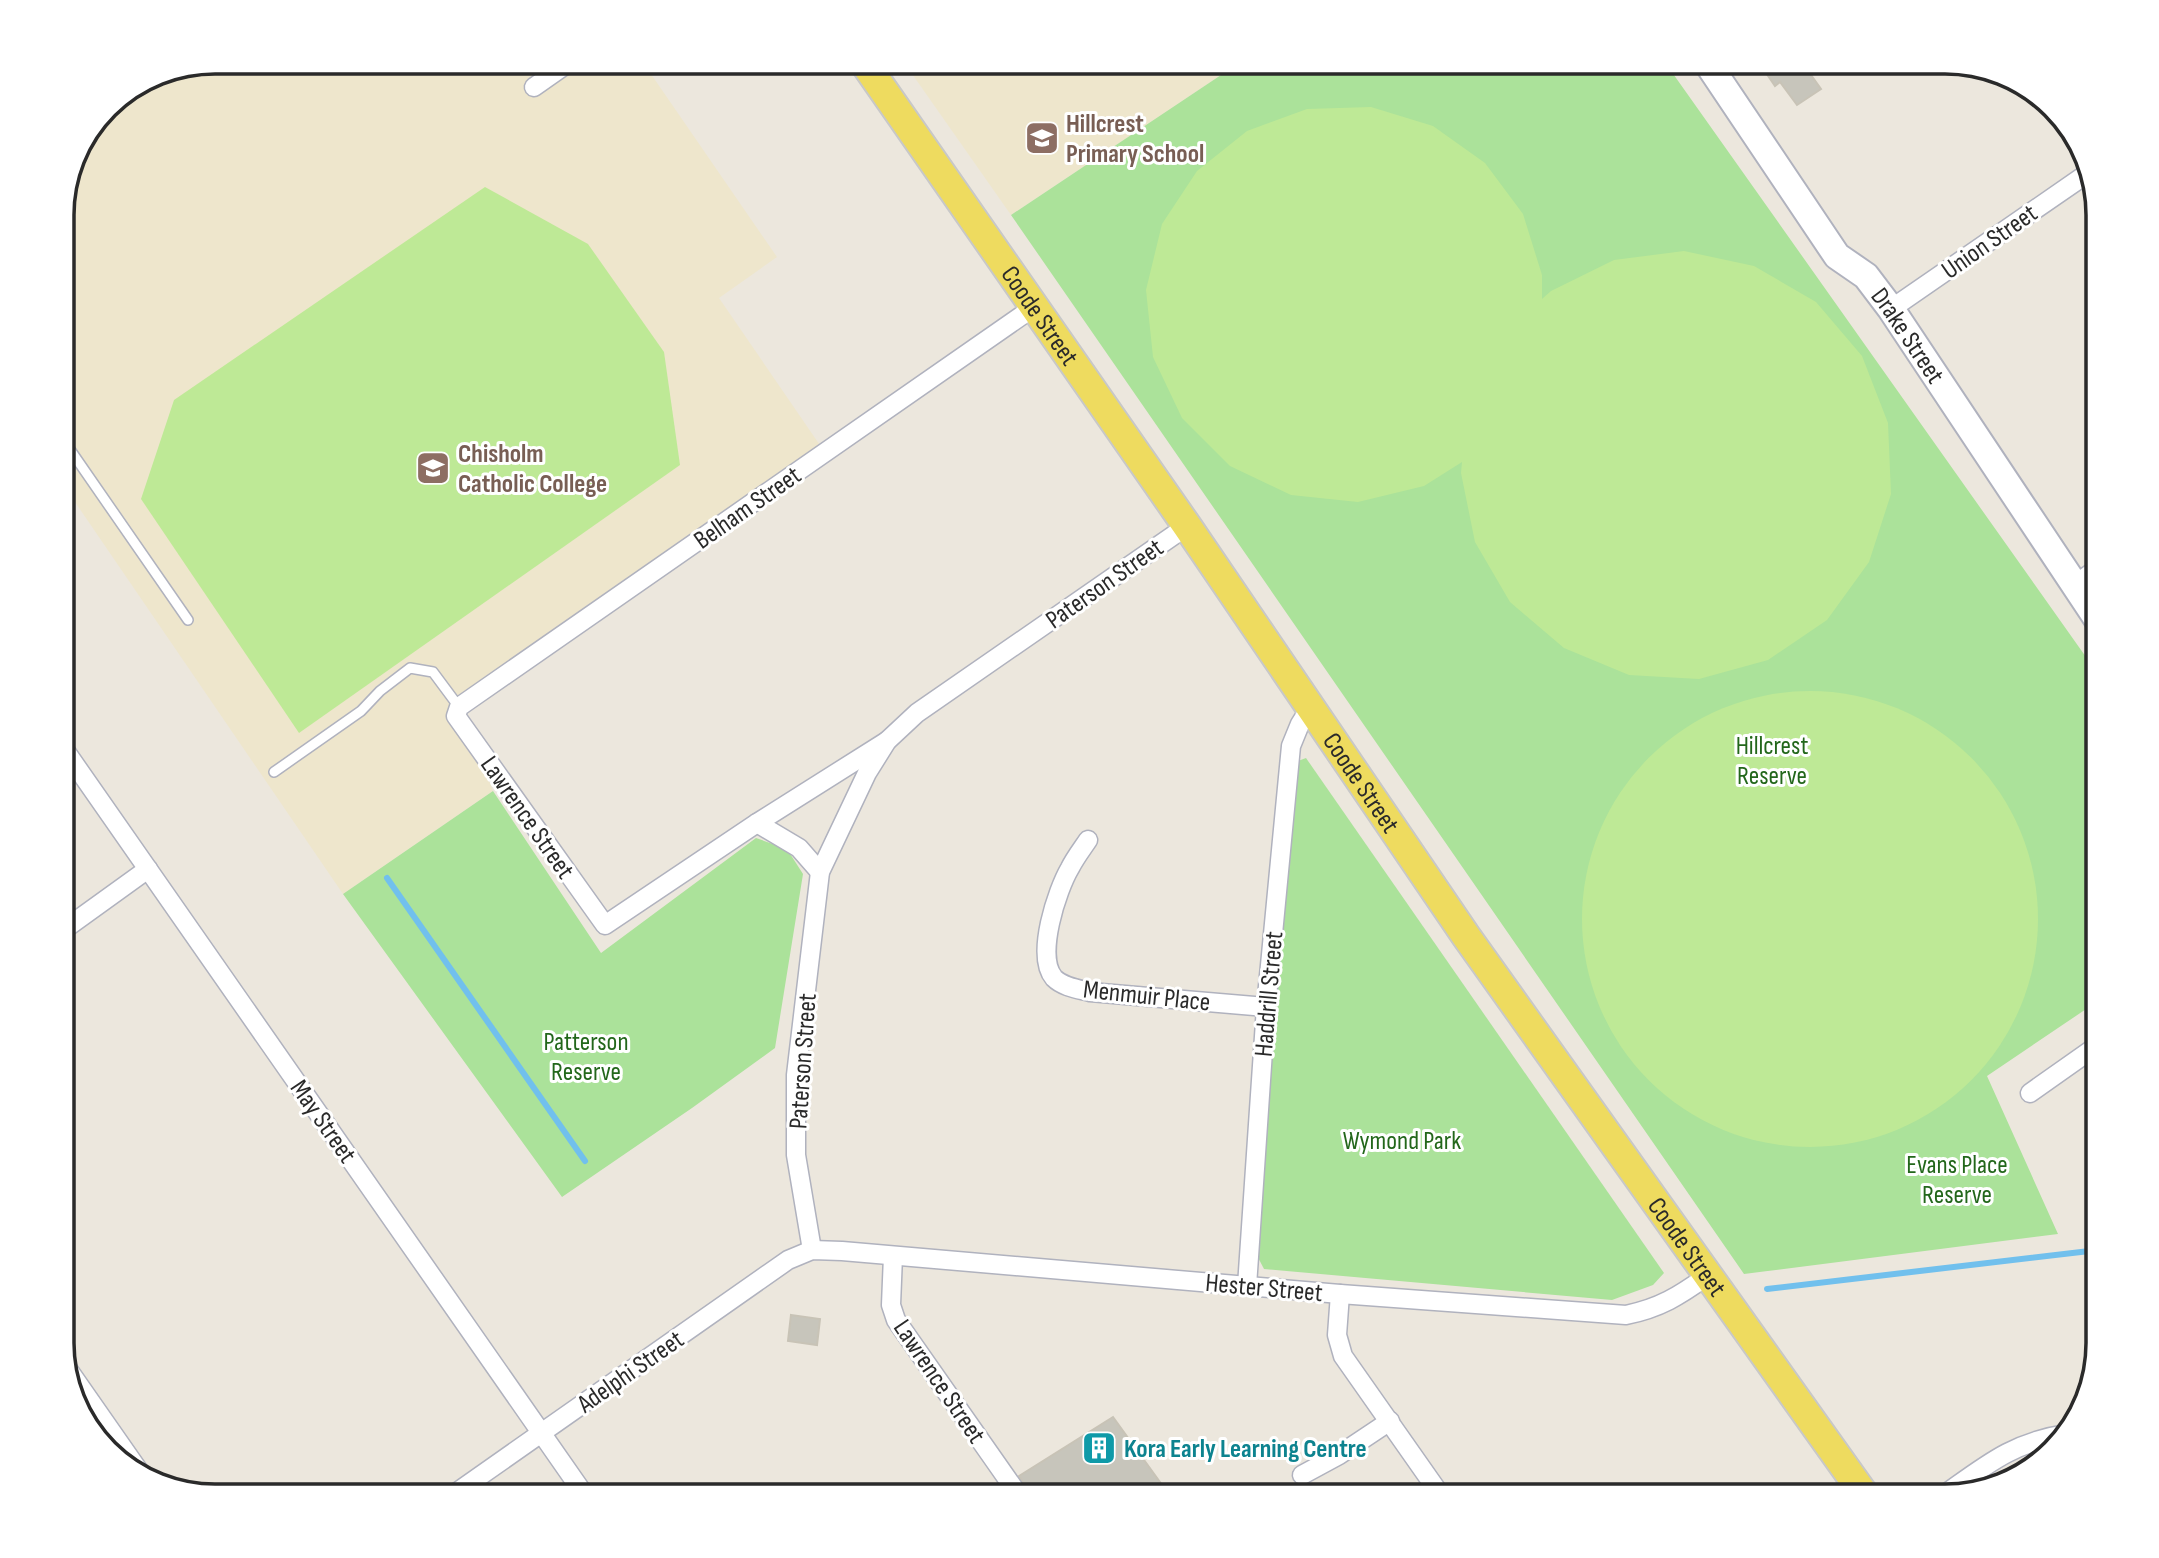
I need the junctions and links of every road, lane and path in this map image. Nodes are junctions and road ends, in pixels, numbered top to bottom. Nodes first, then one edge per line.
1 (552, 74) edge
2 (872, 74) edge
3 (1715, 74) edge
4 (534, 87) dead end
5 (2081, 178) edge
6 (1034, 307) junction
7 (1891, 309) junction
8 (74, 455) edge
9 (1187, 526) junction
10 (2086, 577) edge
11 (2076, 584) junction
12 (2086, 600) edge
13 (188, 620) dead end
14 (459, 707) junction
15 (1310, 708) junction
16 (887, 741) junction
17 (74, 763) edge
18 (274, 772) dead end
19 (757, 823) junction
20 (1088, 840) dead end
21 (148, 869) junction
22 (820, 872) junction
23 (74, 922) edge
24 (604, 925) joint
25 (1266, 1007) junction
26 (2086, 1053) edge
27 (2030, 1093) dead end
28 (811, 1250) junction
29 (893, 1256) junction
30 (1707, 1276) junction
31 (1247, 1286) junction
32 (1340, 1293) junction
33 (81, 1387) edge
34 (1390, 1422) junction
35 (542, 1433) junction
36 (2050, 1436) edge
37 (126, 1453) edge
38 (1302, 1475) dead end
39 (1962, 1483) edge
40 (469, 1484) edge
41 (577, 1484) edge
42 (1011, 1484) edge
43 (1433, 1484) edge
44 (1857, 1484) edge

1 - 4 street
2 - 6 main road, Coode Street
3 - 7 street, Drake Street
5 - 7 street, Union Street
6 - 9 main road, Coode Street
6 - 14 street, Belham Street
7 - 11 street, Drake Street
8 - 13 lane
9 - 15 main road, Coode Street
9 - 16 street, Paterson Street
10 - 11 street
11 - 12 street, Drake Street
14 - 18 lane
14 - 24 street, Lawrence Street
15 - 25 street, Haddrill Street
15 - 30 main road, Coode Street
16 - 19 street, Paterson Street
16 - 22 street, Paterson Street
17 - 21 street, May Street
19 - 22 street
19 - 24 street, Paterson Street
20 - 25 street, Menmuir Place
21 - 23 street
21 - 35 street, May Street
22 - 28 street, Paterson Street
25 - 31 street, Haddrill Street
26 - 27 street
28 - 29 street, Hester Street
28 - 35 street, Adelphi Street
29 - 31 street, Hester Street
29 - 42 street, Lawrence Street
30 - 32 street, Hester Street
30 - 44 main road, Coode Street
31 - 32 street, Hester Street
32 - 34 street
33 - 37 street
34 - 38 street
34 - 43 street
35 - 40 street, Adelphi Street
35 - 41 street, May Street
36 - 39 street

